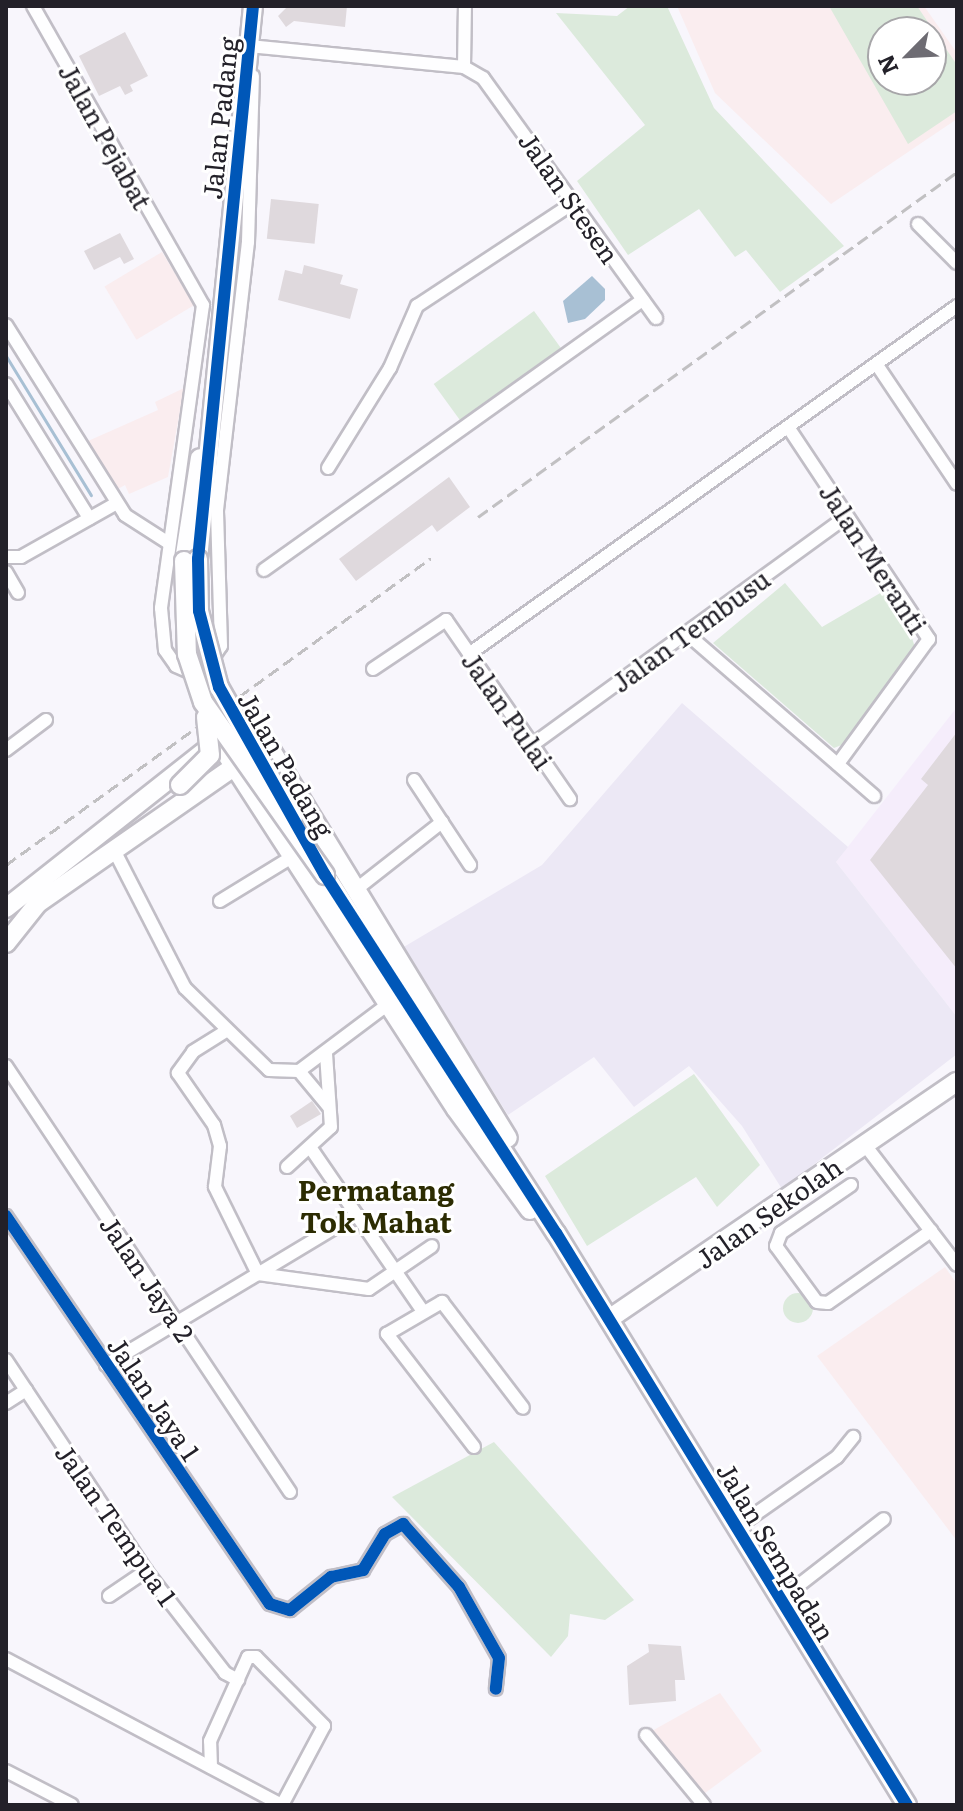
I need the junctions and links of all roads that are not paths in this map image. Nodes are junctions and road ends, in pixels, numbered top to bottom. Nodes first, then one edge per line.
1 (33, 6) edge
2 (253, 6) edge
3 (465, 6) edge
4 (248, 52) junction
5 (464, 67) junction
6 (573, 203) junction
7 (918, 224) dead end
8 (956, 259) edge
9 (643, 300) junction
10 (957, 306) edge
11 (656, 318) dead end
12 (6, 325) edge
13 (877, 365) junction
14 (6, 384) edge
15 (208, 426) junction
16 (788, 427) junction
17 (328, 468) dead end
18 (953, 470) edge
19 (957, 484) edge
20 (117, 503) junction
21 (847, 516) junction
22 (89, 518) junction
23 (167, 542) junction
24 (288, 553) junction
25 (6, 557) edge
26 (280, 567) dead end
27 (264, 570) dead end
28 (6, 572) edge
29 (18, 593) dead end
30 (686, 633) junction
31 (469, 654) junction
32 (373, 669) dead end
33 (203, 702) junction
34 (46, 720) dead end
35 (532, 745) junction
36 (7, 747) edge
37 (269, 747) junction
38 (233, 749) junction
39 (838, 764) junction
40 (184, 766) junction
41 (414, 780) dead end
42 (180, 785) junction
43 (200, 788) junction
44 (874, 796) dead end
45 (253, 797) junction
46 (570, 799) dead end
47 (442, 822) junction
48 (113, 848) junction
49 (292, 857) junction
50 (470, 865) dead end
51 (354, 891) junction
52 (220, 901) dead end
53 (6, 908) edge
54 (6, 923) edge
55 (6, 943) edge
56 (387, 1005) junction
57 (226, 1031) junction
58 (326, 1054) junction
59 (6, 1066) edge
60 (957, 1069) edge
61 (299, 1071) junction
62 (957, 1082) edge
63 (925, 1100) junction
64 (329, 1107) junction
65 (865, 1145) junction
66 (312, 1150) junction
67 (287, 1167) dead end
68 (851, 1185) dead end
69 (356, 1215) junction
70 (6, 1216) edge
71 (931, 1231) junction
72 (556, 1233) junction
73 (432, 1246) dead end
74 (957, 1265) edge
75 (395, 1272) junction
76 (258, 1274) junction
77 (422, 1310) junction
78 (609, 1319) junction
79 (177, 1322) junction
80 (6, 1360) edge
81 (106, 1365) junction
82 (26, 1390) junction
83 (6, 1403) edge
84 (523, 1408) dead end
85 (853, 1437) dead end
86 (474, 1447) dead end
87 (290, 1492) dead end
88 (884, 1519) dead end
89 (737, 1527) junction
90 (146, 1571) junction
91 (109, 1596) dead end
92 (781, 1599) junction
93 (6, 1659) edge
94 (238, 1680) junction
95 (496, 1689) dead end
96 (646, 1735) dead end
97 (211, 1767) junction
98 (6, 1771) edge
99 (72, 1805) edge
100 (282, 1805) edge
101 (703, 1805) edge
102 (907, 1805) edge

1 - 23 street, Jalan Pejabat
2 - 4 street, Jalan Padang
3 - 5 street
4 - 5 street
4 - 15 street, Jalan Padang
4 - 23 street
5 - 6 street, Jalan Stesen
6 - 9 street, Jalan Stesen
6 - 17 street
7 - 8 street
9 - 11 street, Jalan Stesen
9 - 24 street
10 - 13 street
12 - 20 street
13 - 16 street
13 - 18 street
14 - 22 street
15 - 33 street, Jalan Padang, bridge
15 - 38 street, Jalan Padang, bridge
16 - 21 street, Jalan Meranti
16 - 31 street
18 - 19 street
20 - 22 street
20 - 23 street
21 - 30 street, Jalan Tembusu
21 - 39 street, Jalan Meranti
22 - 25 street
24 - 26 street
24 - 27 street
28 - 29 street
30 - 35 street, Jalan Tembusu
30 - 39 street
31 - 32 street, Jalan Pulai
31 - 35 street, Jalan Pulai
33 - 38 street, Jalan Padang, bridge
33 - 42 street, bridge
34 - 36 street
35 - 46 street, Jalan Pulai
37 - 38 street
37 - 38 street
37 - 51 street
38 - 40 street
38 - 42 street, bridge
38 - 43 street
38 - 45 street
38 - 72 street, Jalan Padang, bridge
39 - 44 street
40 - 43 street
40 - 53 street
41 - 47 street
42 - 54 street
43 - 45 street
43 - 48 street
45 - 49 street
47 - 50 street
47 - 51 street
48 - 55 street
48 - 57 street
49 - 52 street
49 - 56 street
51 - 72 street
56 - 58 street
56 - 72 street
57 - 61 street
57 - 76 street
58 - 61 street
58 - 64 street
59 - 79 street, Jalan Jaya 2
60 - 63 street, Jalan Sekolah
61 - 64 street
62 - 63 street, Jalan Sekolah
63 - 65 street, Jalan Sekolah
64 - 66 street
65 - 71 street
65 - 78 street, Jalan Sekolah
66 - 67 street
66 - 69 street
68 - 71 street
69 - 75 street
69 - 76 street
70 - 81 street, Jalan Jaya 1
71 - 74 street
72 - 78 street, Jalan Padang
73 - 75 street
75 - 76 street
75 - 77 street
76 - 79 street
77 - 84 street
77 - 86 street
78 - 89 street, Jalan Sempadan
79 - 81 street
79 - 87 street, Jalan Jaya 2
80 - 82 street, Jalan Tempua 1
81 - 95 street, Jalan Jaya 1
82 - 83 street
82 - 90 street, Jalan Tempua 1
85 - 89 street
88 - 92 street
89 - 92 street, Jalan Sempadan
90 - 91 street
90 - 94 street, Jalan Tempua 1
92 - 102 street, Jalan Sempadan
93 - 97 street
94 - 97 street
94 - 100 street
96 - 101 street
97 - 100 street
98 - 99 street

